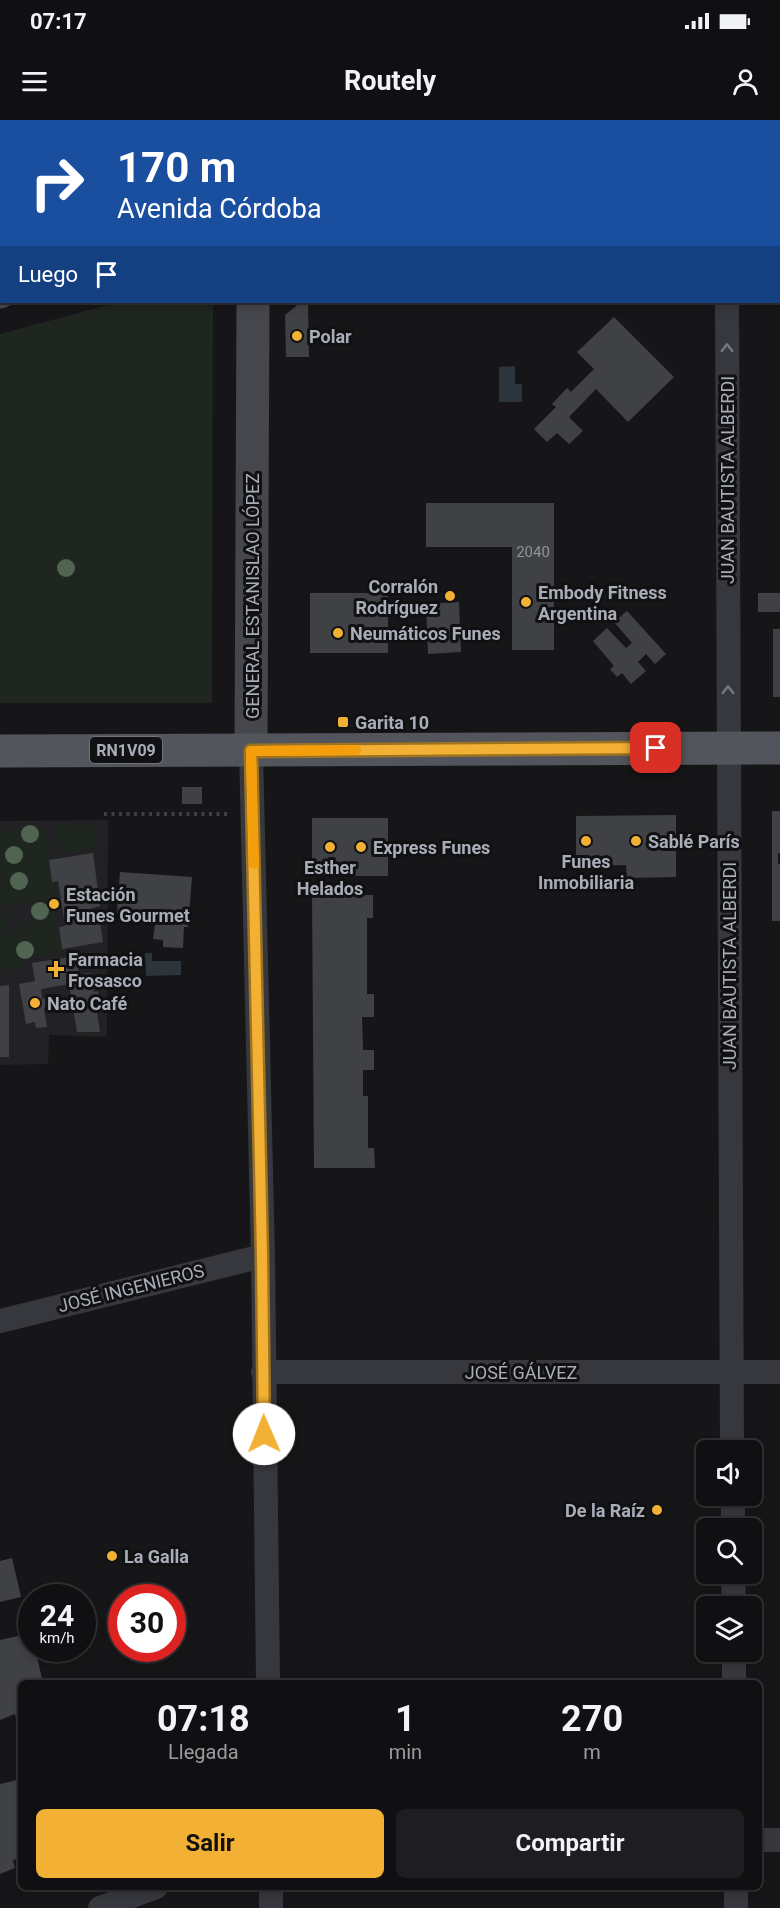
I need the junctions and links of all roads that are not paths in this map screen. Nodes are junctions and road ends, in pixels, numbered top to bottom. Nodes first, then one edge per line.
1 (253, 303) edge
2 (727, 303) edge
3 (728, 748) junction
4 (780, 748) edge
5 (0, 751) edge
6 (251, 751) junction
7 (262, 1256) junction
8 (0, 1321) edge
9 (262, 1372) junction
10 (732, 1372) junction
11 (780, 1372) edge
12 (732, 1440) edge
13 (734, 1662) edge
14 (268, 1680) edge
15 (734, 1680) edge
16 (762, 1840) edge
17 (780, 1840) edge
18 (148, 1890) edge
19 (271, 1890) edge
20 (735, 1890) edge
21 (100, 1908) edge
22 (271, 1908) edge
23 (736, 1908) edge

1 - 6 street, GENERAL ESTANISLAO LÓPEZ
3 -> 2 street, JUAN BAUTISTA ALBERDI
3 - 4 main road, RN1V09
3 - 6 main road, RN1V09
3 - 10 street, JUAN BAUTISTA ALBERDI
5 - 6 main road, RN1V09
6 - 7 street, GENERAL ESTANISLAO LÓPEZ
7 - 8 street, JOSÉ INGENIEROS
7 - 9 street, GENERAL ESTANISLAO LÓPEZ
9 - 10 street, JOSÉ GÁLVEZ
9 - 14 street, GENERAL ESTANISLAO LÓPEZ
10 - 11 street, JOSÉ GÁLVEZ
10 - 12 street, JUAN BAUTISTA ALBERDI
13 - 15 street
16 - 17 street
18 - 21 street
19 - 22 street
20 - 23 street

